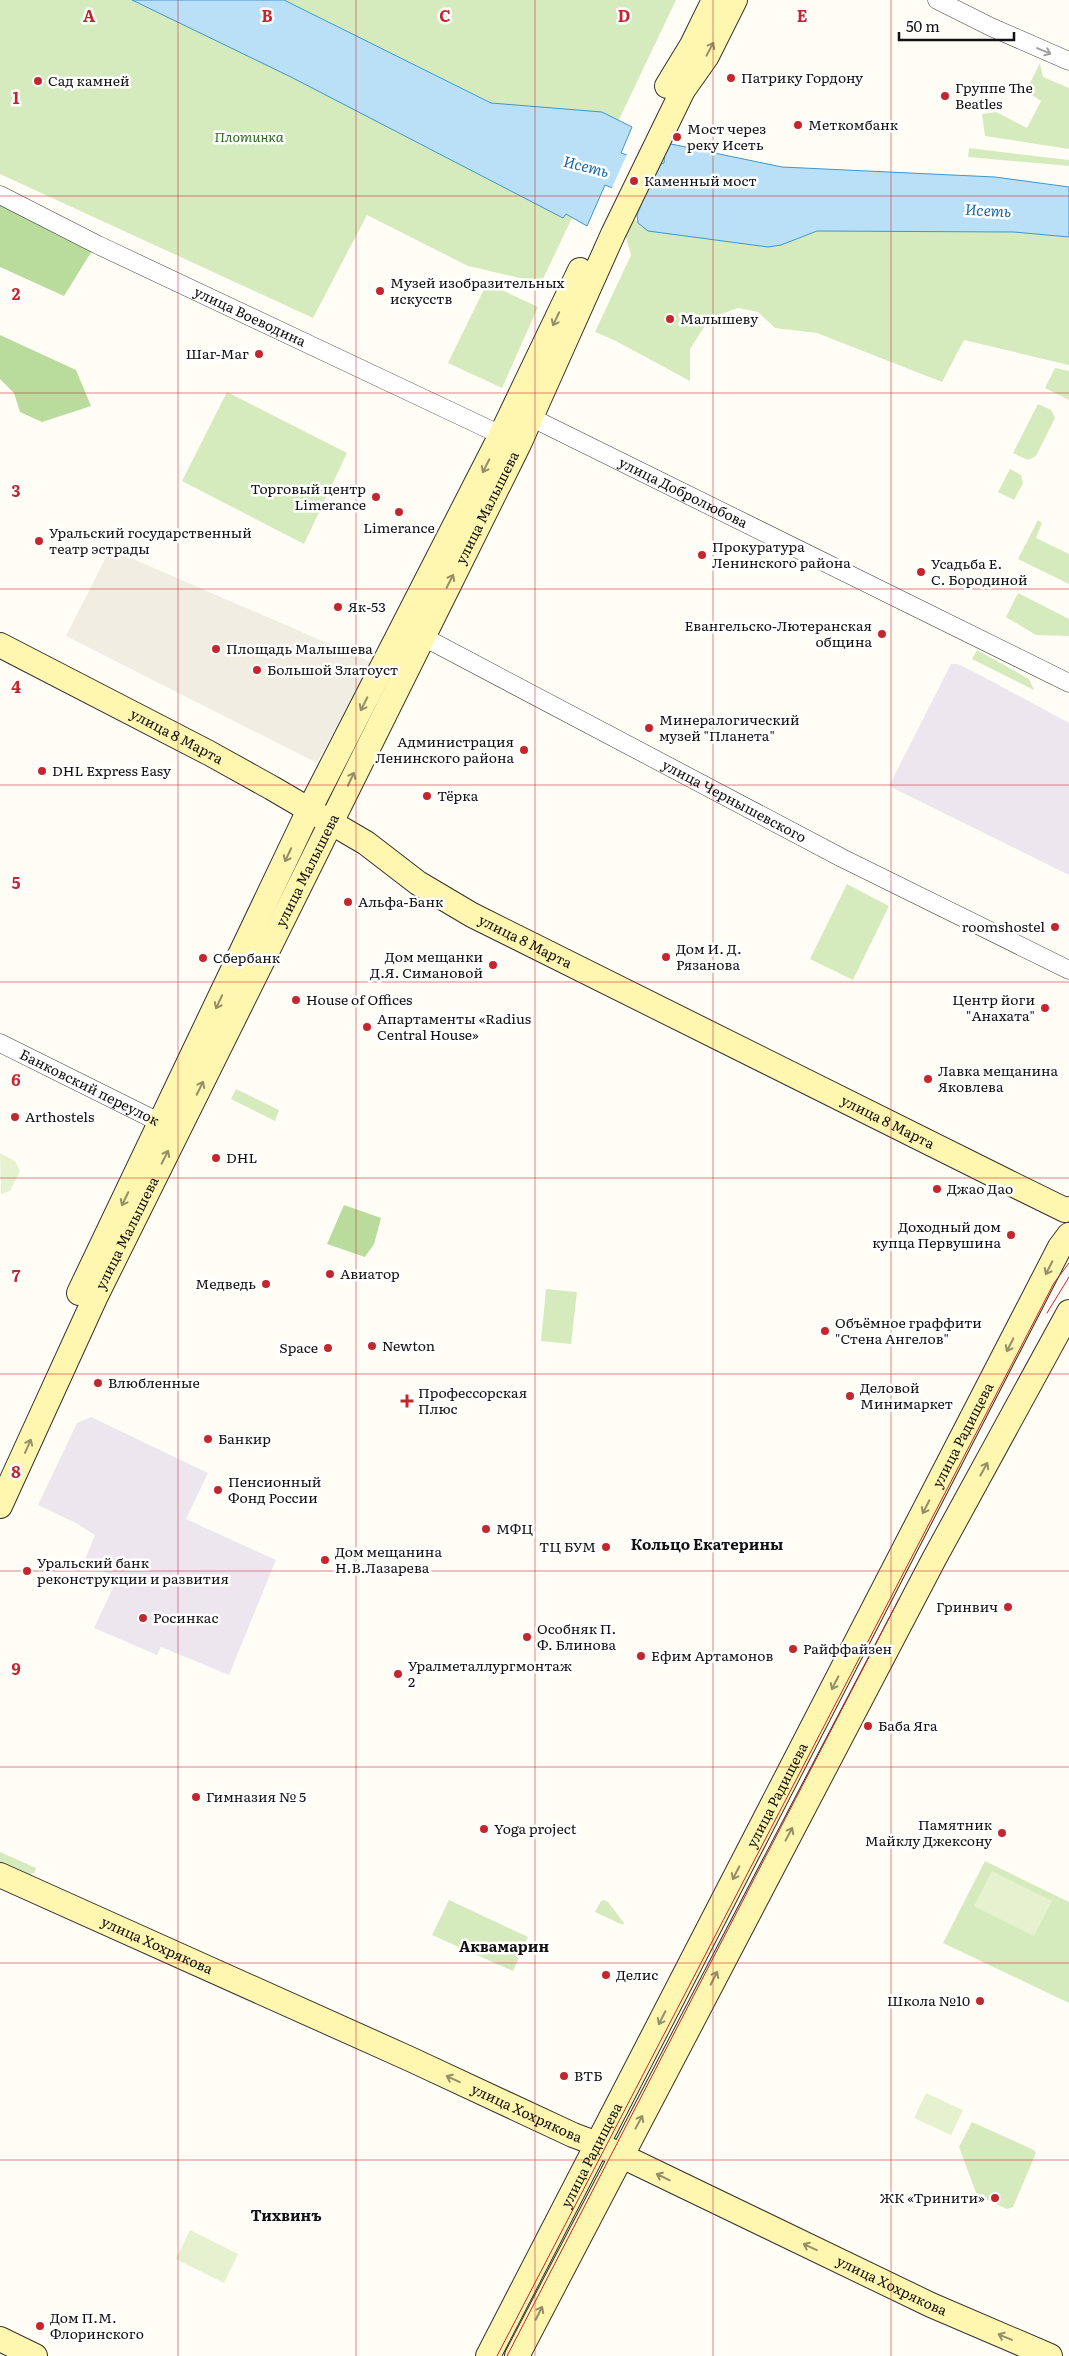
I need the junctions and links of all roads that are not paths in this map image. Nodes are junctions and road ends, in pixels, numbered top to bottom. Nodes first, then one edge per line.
1 (714, 0) edge
2 (735, 0) edge
3 (937, 0) edge
4 (1069, 61) edge
5 (656, 129) junction
6 (0, 195) edge
7 (522, 414) junction
8 (501, 435) junction
9 (413, 632) junction
10 (0, 645) edge
11 (1069, 683) edge
12 (309, 810) junction
13 (331, 823) junction
14 (1069, 970) edge
15 (0, 1043) edge
16 (170, 1127) junction
17 (1068, 1212) edge
18 (1069, 1235) edge
19 (1069, 1312) edge
20 (0, 1466) edge
21 (0, 1506) edge
22 (0, 1875) edge
23 (597, 2144) junction
24 (620, 2155) junction
25 (0, 2339) edge
26 (35, 2356) edge
27 (488, 2356) edge
28 (516, 2356) edge
29 (1050, 2356) edge

1 - 5 main road
5 -> 2 main road
3 -> 4 street
5 - 7 main road, улица Малышева
6 - 8 street, улица Воеводина
7 - 8 main road, улица Малышева
9 -> 7 main road, улица Малышева
7 - 11 street, улица Добролюбова
8 -> 9 main road, улица Малышева
9 -> 12 main road, улица Малышева
13 -> 9 main road, улица Малышева
9 - 14 street, улица Чернышевского
10 - 12 main road, улица 8 Марта
12 - 13 main road, улица 8 Марта
12 -> 16 main road, улица Малышева
16 -> 13 main road, улица Малышева
13 - 17 main road, улица 8 Марта
15 - 16 street, Банковский переулок
16 -> 20 main road, улица Малышева
21 -> 16 main road, улица Малышева
18 -> 23 main road, улица Радищева
24 -> 19 main road, улица Радищева
23 -> 22 main road, улица Хохрякова
23 - 24 main road, улица Хохрякова
23 - 27 main road, улица Радищева
28 -> 24 main road, улица Радищева
29 -> 24 main road, улица Хохрякова
25 - 26 main road

